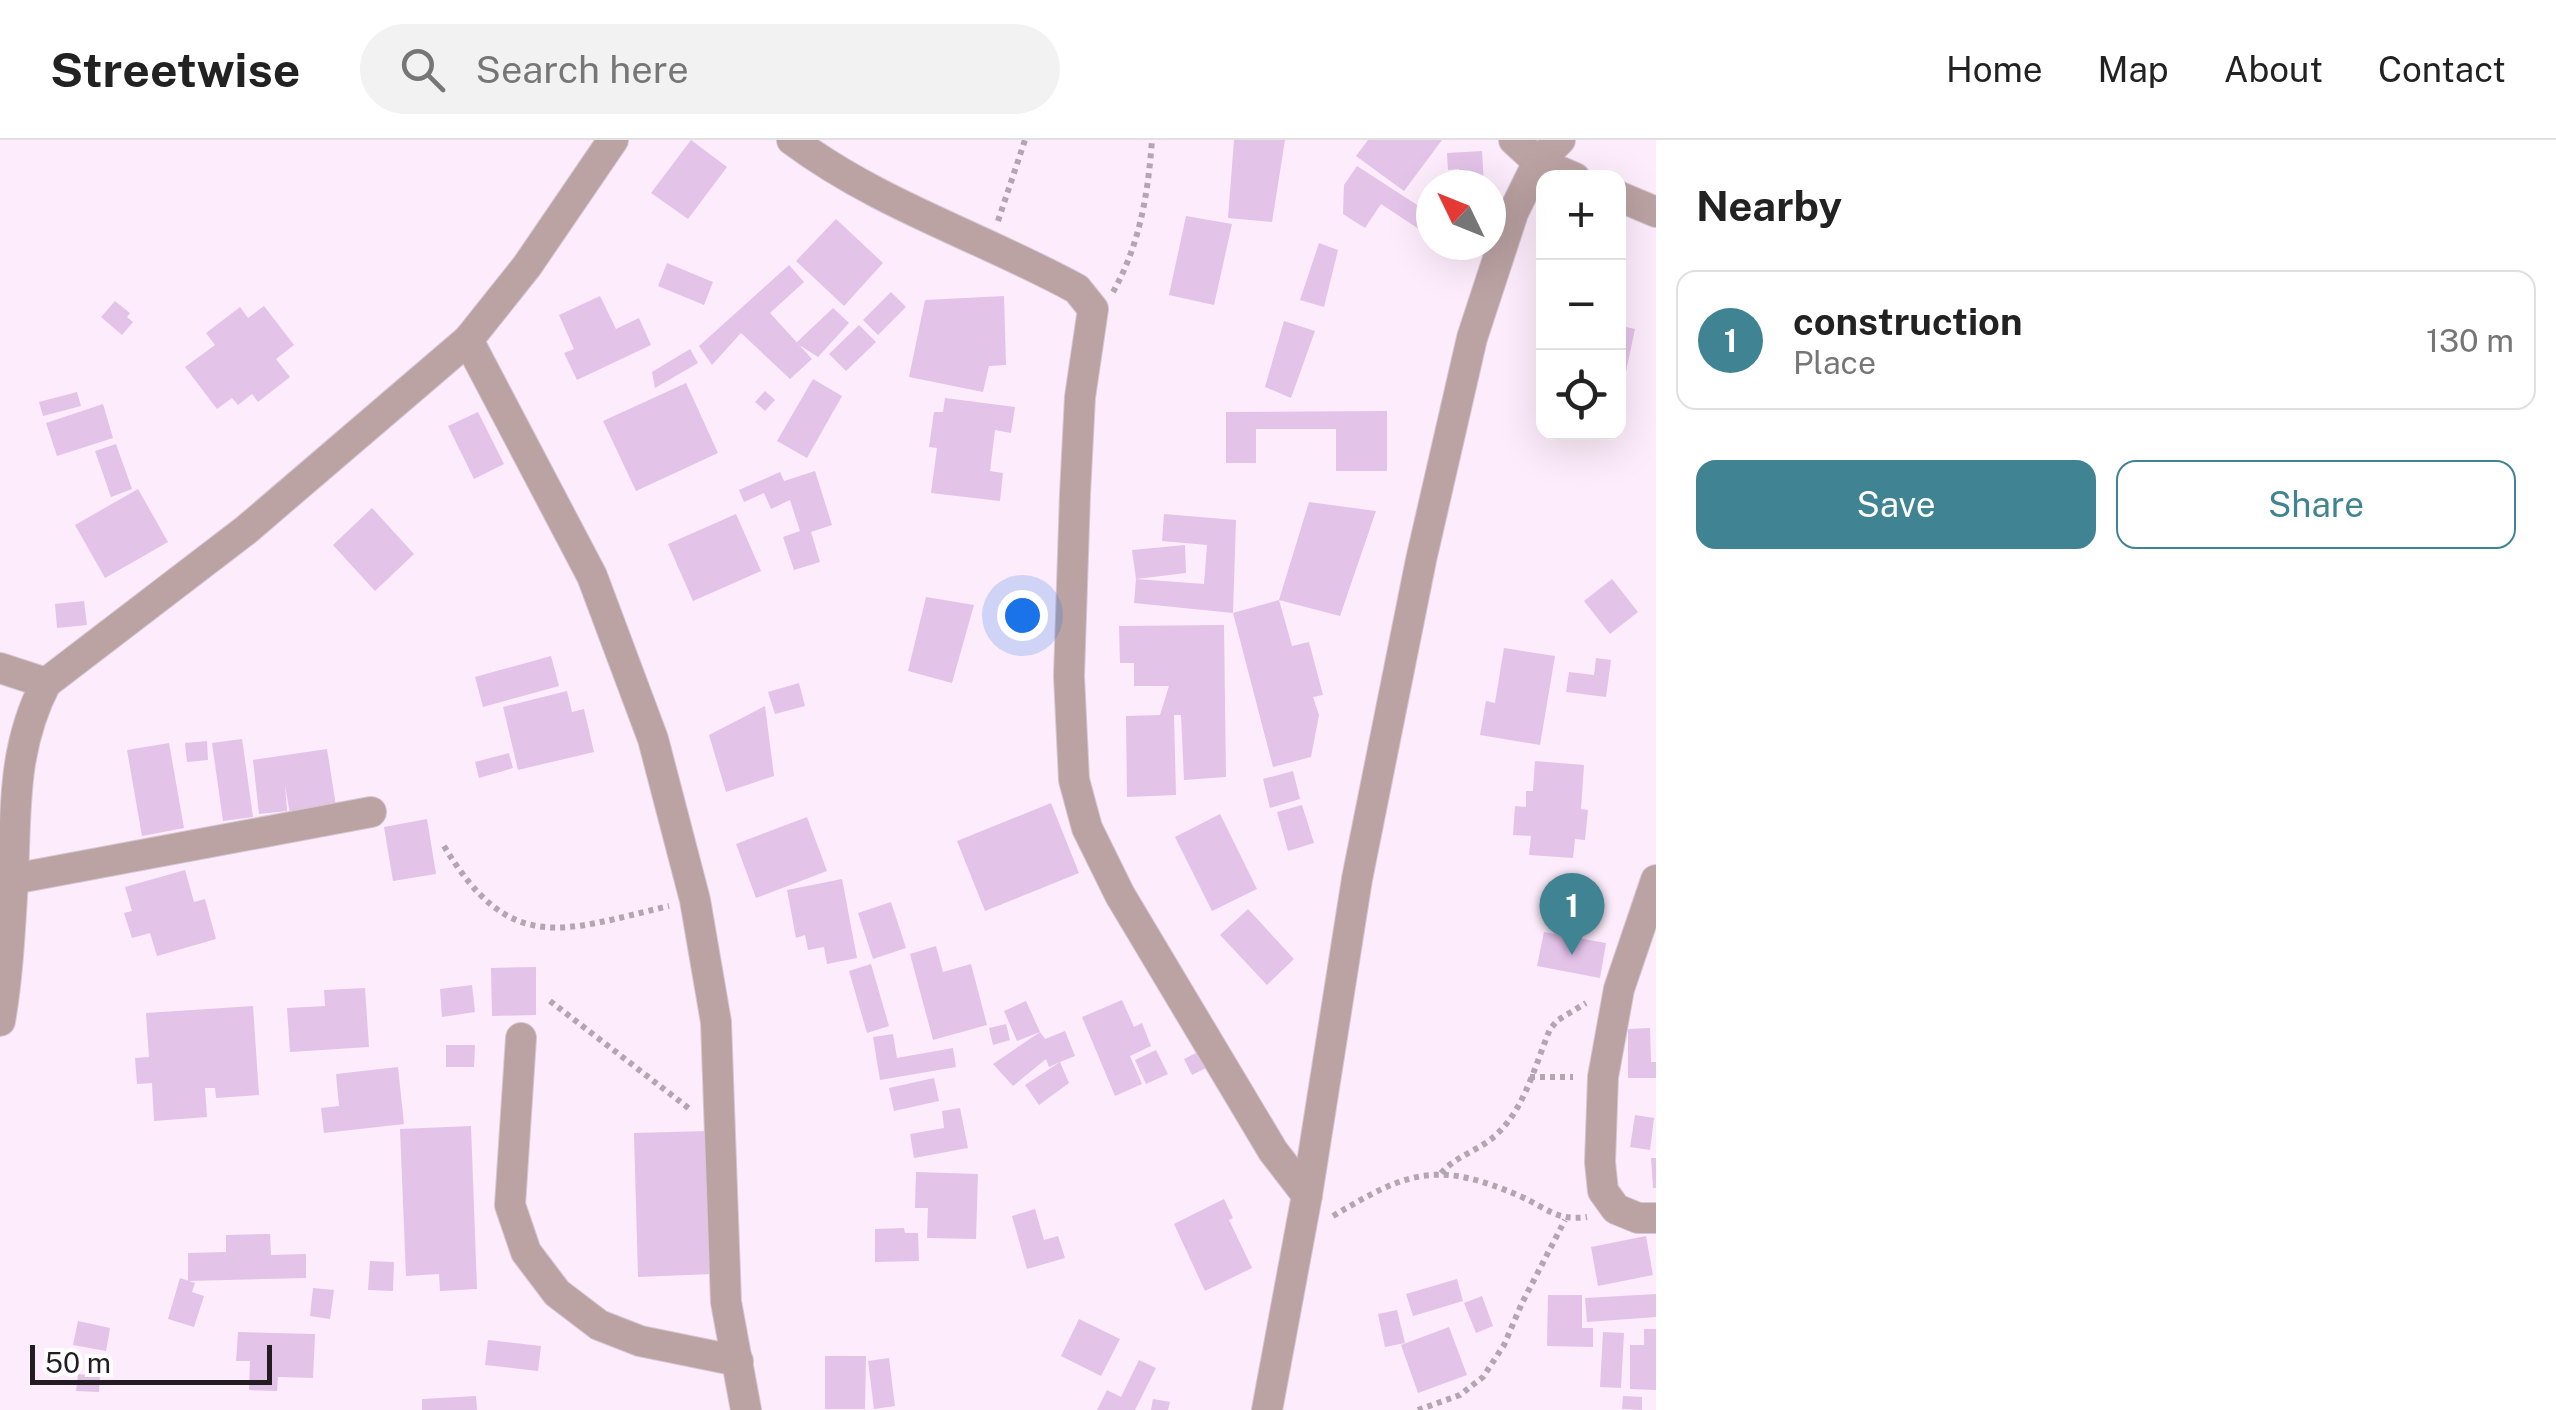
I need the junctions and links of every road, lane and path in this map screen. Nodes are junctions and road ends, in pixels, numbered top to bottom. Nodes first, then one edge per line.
1 (613, 140) edge
2 (792, 140) edge
3 (1025, 140) edge
4 (1152, 140) edge
5 (1514, 140) edge
6 (1549, 151) edge
7 (1567, 170) edge
8 (1626, 199) edge
9 (1656, 212) edge
10 (990, 246) junction
11 (1094, 309) junction
12 (468, 340) junction
13 (0, 668) edge
14 (46, 684) junction
15 (371, 812) dead end
16 (444, 846) dead end
17 (13, 879) junction
18 (1656, 880) edge
19 (695, 900) junction
20 (1620, 989) junction
21 (550, 1001) dead end
22 (0, 1020) edge
23 (521, 1038) dead end
24 (1530, 1077) junction
25 (1603, 1077) junction
26 (722, 1130) junction
27 (1440, 1174) junction
28 (1307, 1195) junction
29 (1616, 1209) junction
30 (1656, 1218) edge
31 (1566, 1220) junction
32 (1298, 1236) junction
33 (738, 1361) junction
34 (746, 1410) edge
35 (1267, 1410) edge
36 (1418, 1410) edge

1 - 12 street
2 - 10 street
3 - 10 path
4 - 11 path
5 - 6 street
6 - 7 street
6 - 28 street
8 - 9 street
10 - 11 street
11 - 28 street
12 - 14 street
12 - 19 street
13 - 14 street
14 - 17 street
15 - 17 street
16 - 19 path
17 - 22 street
18 - 20 street
19 - 26 street
20 - 24 path
20 - 25 street
21 - 26 path
23 - 33 street
24 - 25 path
24 - 27 path
25 - 29 street
26 - 33 street
27 - 31 path
27 - 32 path
28 - 32 street
29 - 30 street
29 - 31 path
31 - 36 path
32 - 35 street
33 - 34 street

